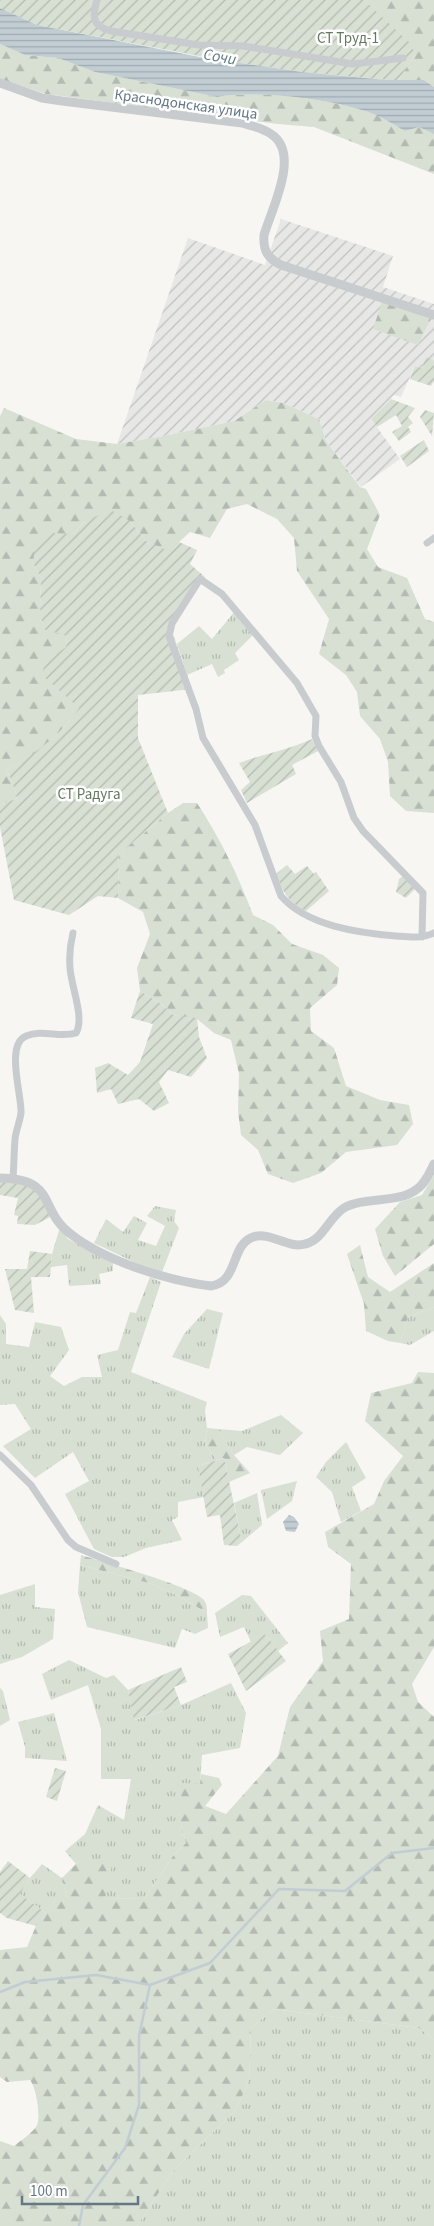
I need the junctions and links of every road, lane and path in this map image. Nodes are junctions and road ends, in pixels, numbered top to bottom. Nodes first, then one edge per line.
1 (97, 0) edge
2 (403, 58) dead end
3 (0, 83) edge
4 (434, 315) edge
5 (434, 538) edge
6 (427, 543) dead end
7 (73, 933) dead end
8 (434, 933) edge
9 (422, 937) junction
10 (434, 1164) edge
11 (0, 1178) edge
12 (13, 1178) junction
13 (0, 1455) edge
14 (116, 1564) dead end

1 - 2 street
3 - 4 street, Краснодонская улица
5 - 6 street
7 - 12 street
8 - 9 street
9 - 9 street
10 - 12 street
11 - 12 street
13 - 14 street

